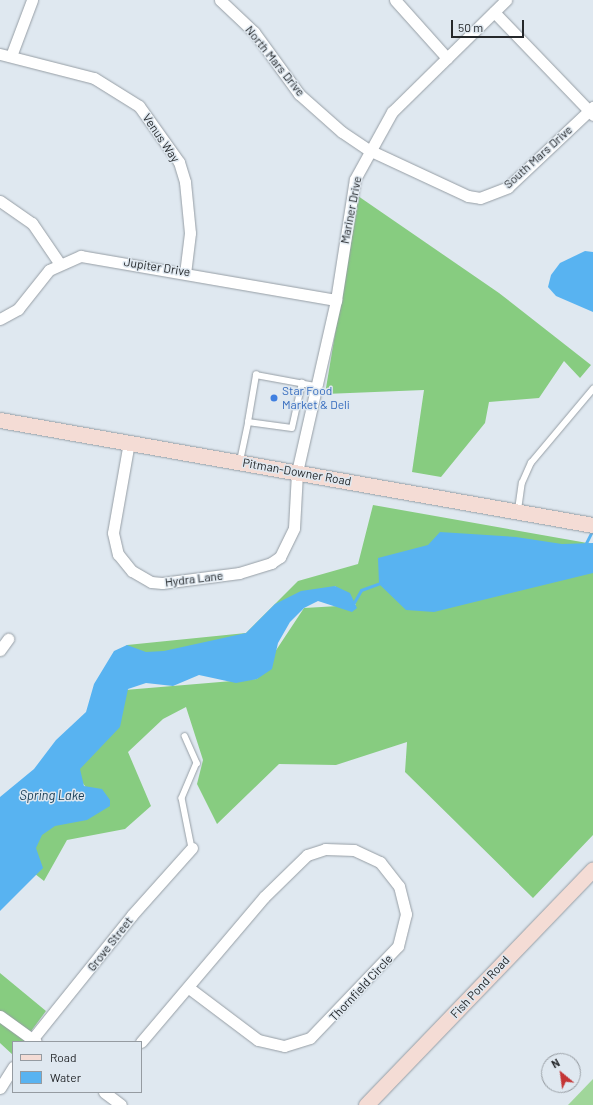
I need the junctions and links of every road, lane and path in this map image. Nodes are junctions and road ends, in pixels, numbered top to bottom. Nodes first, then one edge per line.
1 (32, 0) edge
2 (220, 0) edge
3 (395, 0) edge
4 (506, 0) edge
5 (494, 12) junction
6 (5, 55) edge
7 (447, 58) junction
8 (592, 111) edge
9 (369, 150) junction
10 (0, 201) edge
11 (60, 264) junction
12 (185, 272) junction
13 (336, 300) junction
14 (0, 319) edge
15 (302, 383) junction
16 (316, 386) junction
17 (593, 389) edge
18 (0, 420) edge
19 (248, 422) junction
20 (129, 442) junction
21 (240, 462) junction
22 (297, 472) junction
23 (518, 512) junction
24 (590, 525) edge
25 (8, 638) dead end
26 (0, 650) edge
27 (185, 736) dead end
28 (192, 848) joint
29 (593, 869) edge
30 (189, 988) junction
31 (0, 1016) edge
32 (32, 1041) edge
33 (142, 1041) edge
34 (12, 1069) edge
35 (0, 1088) edge
36 (105, 1093) edge
37 (121, 1105) edge
38 (366, 1105) edge

1 - 6 street
2 - 9 street, North Mars Drive
3 - 7 street
4 - 5 street, Mariner Drive
5 - 7 street, Mariner Drive
5 - 8 street
6 - 12 street, Venus Way
7 - 9 street, Mariner Drive
8 - 9 street, South Mars Drive
9 - 13 street, Mariner Drive
10 - 11 street
11 - 12 street, Jupiter Drive
11 - 14 street, Jupiter Drive
12 - 13 street, Jupiter Drive
13 - 16 street, Mariner Drive
15 - 16 lane
15 - 19 lane
15 - 19 lane
16 - 22 street, Mariner Drive
17 - 23 lane
18 - 20 street, Pitman-Downer Road
19 - 21 lane
20 - 21 street, Pitman-Downer Road
20 - 22 street, Hydra Lane
21 - 22 street, Pitman-Downer Road
22 - 23 street, Pitman-Downer Road
23 - 24 street, Pitman-Downer Road
25 - 26 street
27 - 28 lane
28 - 32 street, Grove Street
29 - 38 street, Fish Pond Road
30 - 30 street, Thornfield Circle
30 - 33 street, Thornfield Circle
31 - 32 street
34 - 35 street
36 - 37 street

